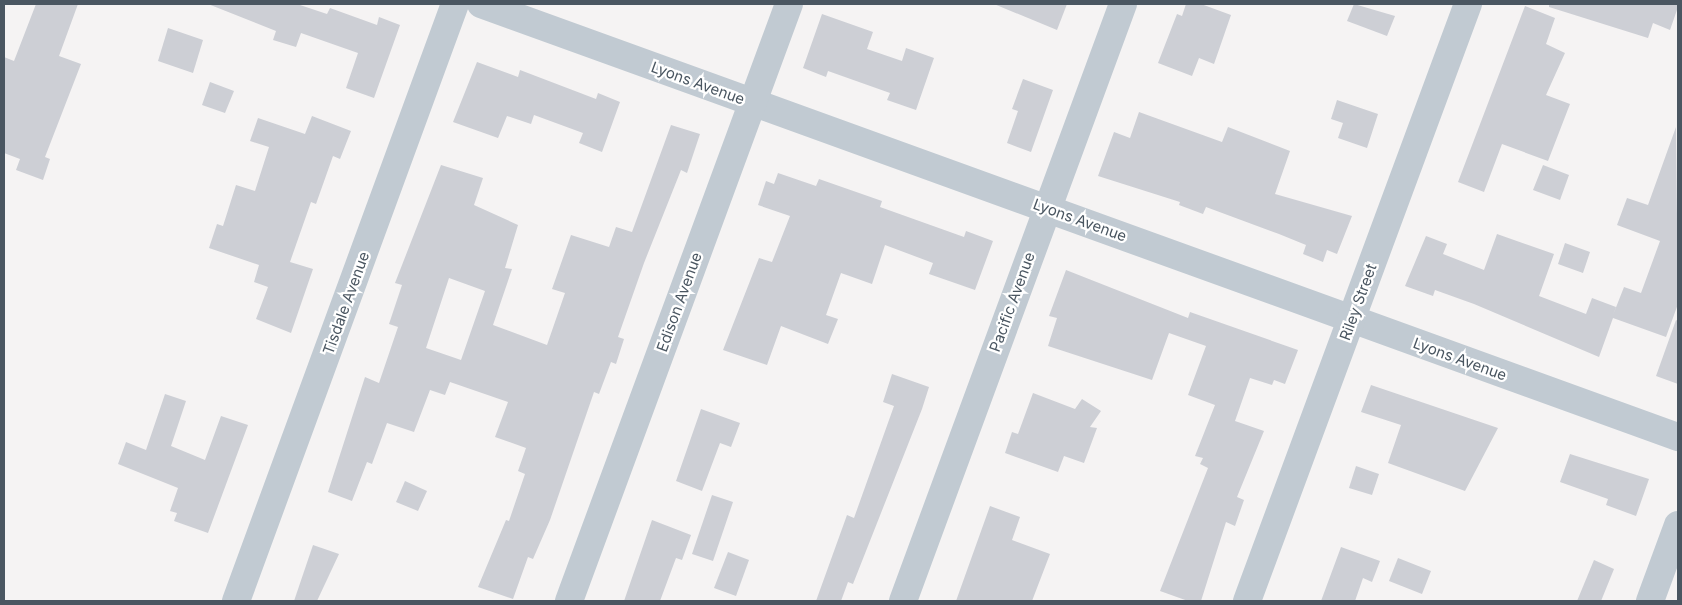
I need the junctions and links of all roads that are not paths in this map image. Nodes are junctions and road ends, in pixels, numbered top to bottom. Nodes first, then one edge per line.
1 (455, 4) edge
2 (481, 4) edge
3 (789, 4) edge
4 (1123, 4) edge
5 (1468, 4) edge
6 (752, 103) junction
7 (1046, 207) junction
8 (1351, 320) junction
9 (1678, 437) edge
10 (1678, 525) edge
11 (236, 601) edge
12 (569, 601) edge
13 (903, 601) edge
14 (1247, 601) edge
15 (1650, 601) edge

1 - 11 street, Tisdale Avenue
2 - 6 street, Lyons Avenue
3 - 6 street, Edison Avenue
4 - 7 street, Pacific Avenue
5 - 8 street, Riley Street
6 - 7 street, Lyons Avenue
6 - 12 street, Edison Avenue
7 - 8 street, Lyons Avenue
7 - 13 street, Pacific Avenue
8 - 9 street, Lyons Avenue
8 - 14 street, Riley Street
10 - 15 street

